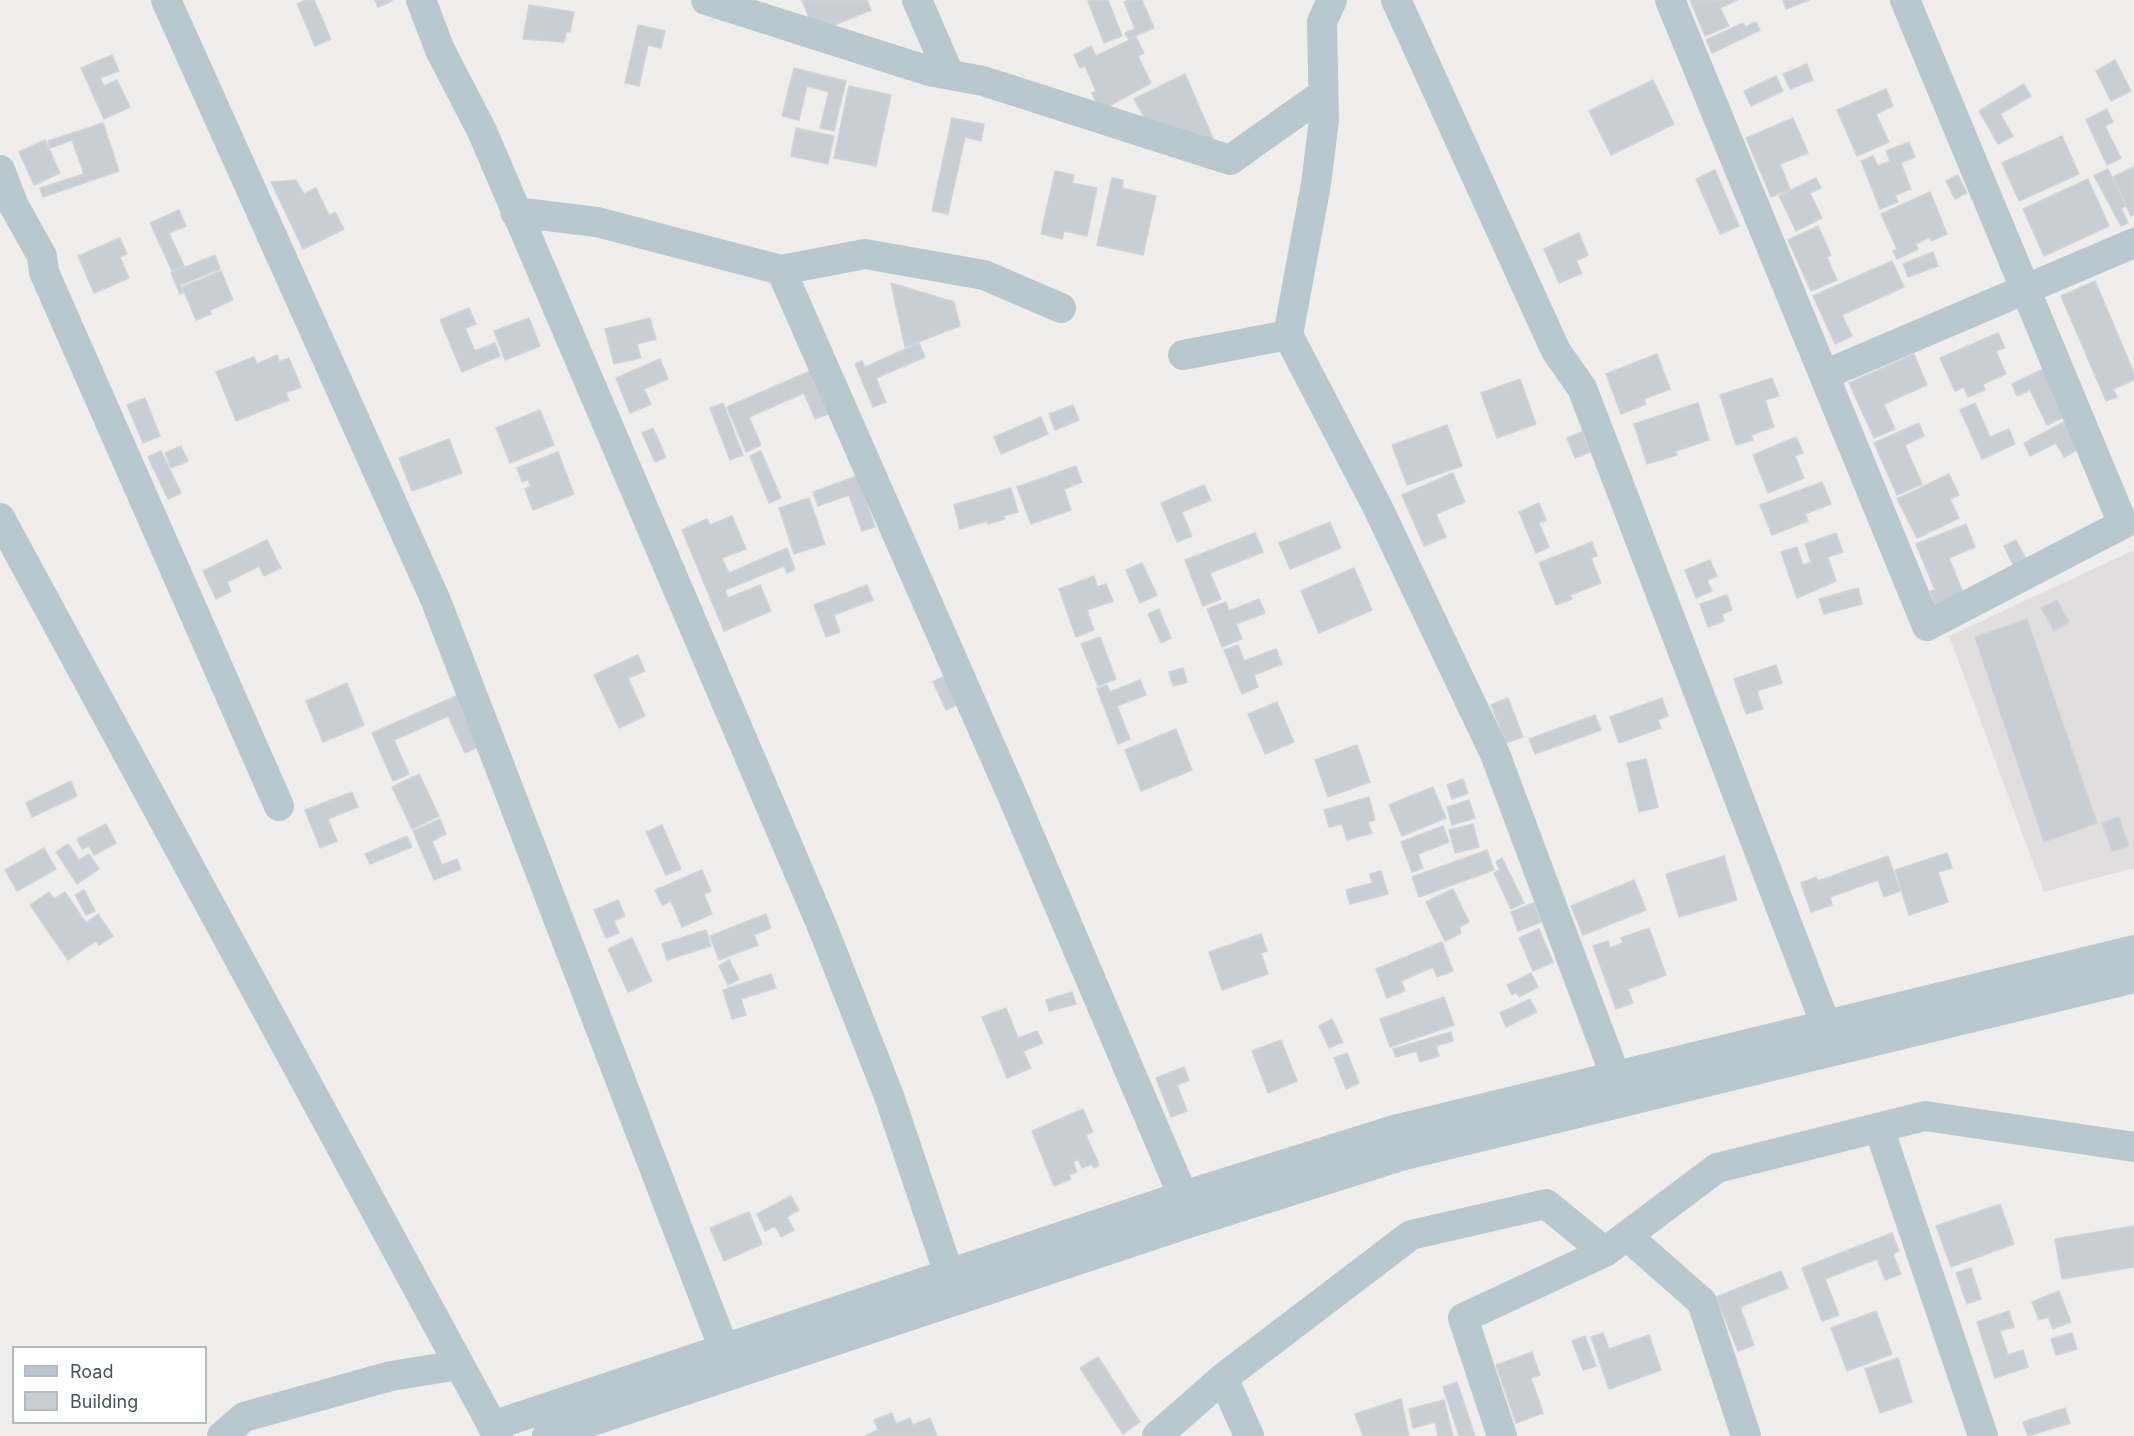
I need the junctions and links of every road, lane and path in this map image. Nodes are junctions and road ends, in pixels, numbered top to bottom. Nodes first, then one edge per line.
1 (166, 0) edge
2 (422, 0) edge
3 (706, 0) edge
4 (917, 0) edge
5 (1332, 0) edge
6 (1396, 0) edge
7 (1670, 0) edge
8 (1905, 0) edge
9 (949, 74) junction
10 (1323, 94) junction
11 (0, 170) edge
12 (515, 212) junction
13 (2134, 243) edge
14 (781, 270) junction
15 (2026, 290) junction
16 (1061, 308) dead end
17 (1288, 335) junction
18 (1183, 355) dead end
19 (1824, 375) junction
20 (0, 518) edge
21 (279, 806) dead end
22 (2134, 950) edge
23 (2134, 978) edge
24 (1825, 1023) junction
25 (1615, 1075) junction
26 (1878, 1128) junction
27 (2134, 1147) edge
28 (1183, 1196) junction
29 (1616, 1244) junction
30 (949, 1274) junction
31 (724, 1349) junction
32 (459, 1365) junction
33 (1223, 1378) junction
34 (495, 1431) edge
35 (222, 1436) edge
36 (547, 1436) edge
37 (1157, 1436) edge
38 (1249, 1436) edge
39 (1502, 1436) edge
40 (1746, 1436) edge
41 (1983, 1436) edge

1 - 31 street
2 - 12 street
3 - 9 street
4 - 9 street
5 - 10 street
6 - 24 street
7 - 19 street
8 - 15 street
9 - 10 street
10 - 17 street
11 - 21 street
12 - 14 street
12 - 30 street
13 - 15 street
14 - 16 street
14 - 28 street
15 - 19 street
15 - 19 street
17 - 18 street
17 - 25 street
20 - 32 street
22 - 24 street
23 - 36 street
24 - 25 street
25 - 28 street
26 - 27 street
26 - 29 street
26 - 41 street
28 - 30 street
29 - 33 street
29 - 39 street
29 - 40 street
30 - 31 street
31 - 34 street
32 - 34 street
32 - 35 street
33 - 37 street
33 - 38 street

